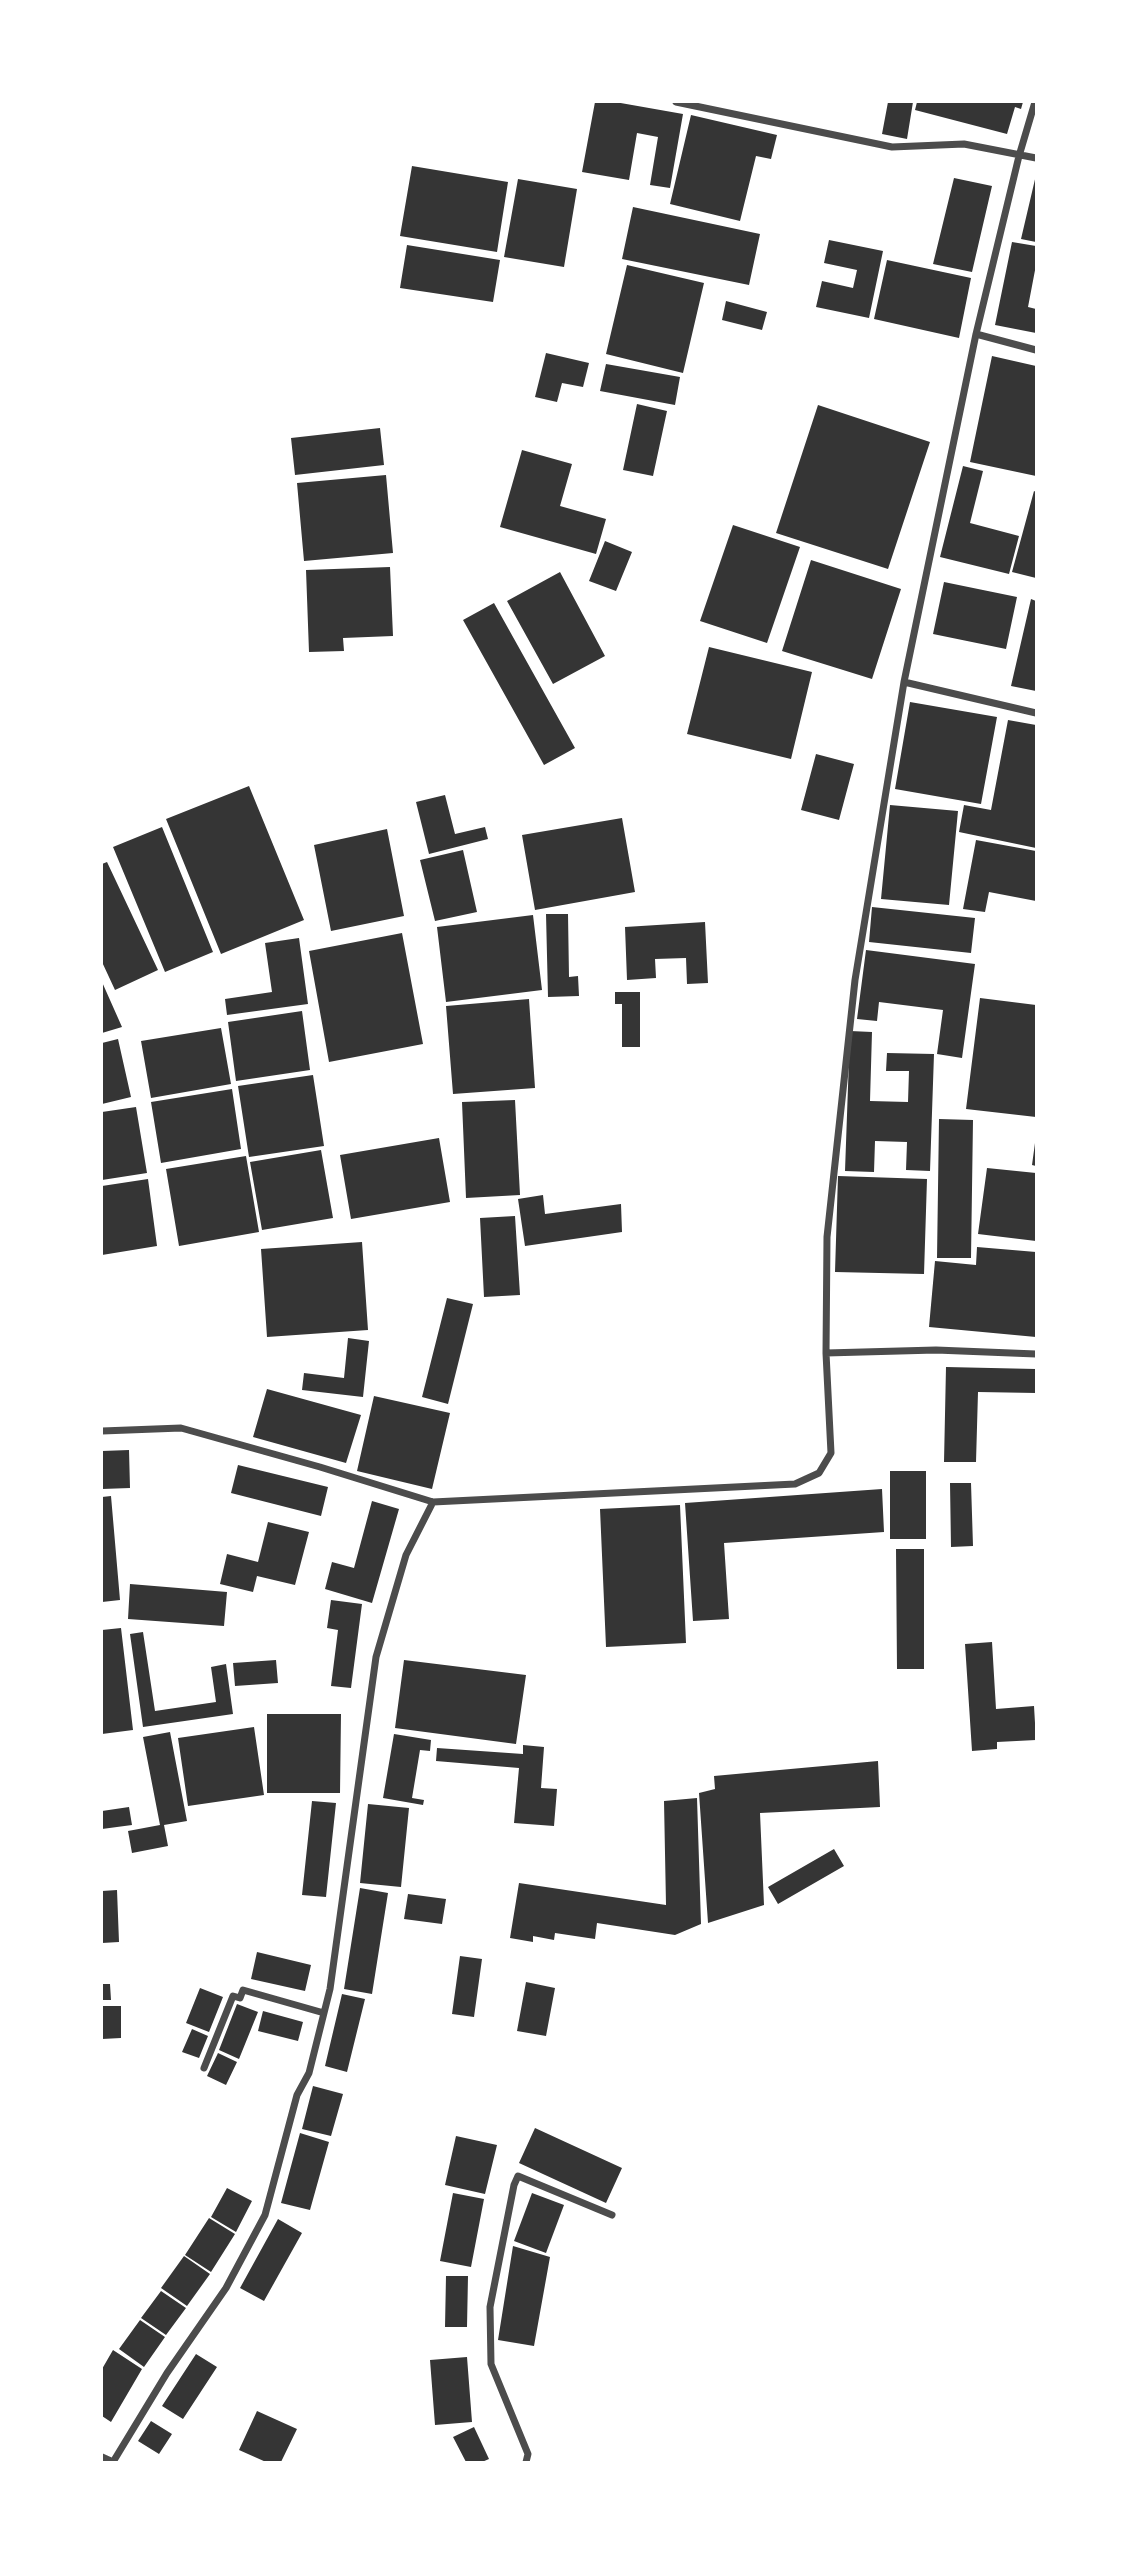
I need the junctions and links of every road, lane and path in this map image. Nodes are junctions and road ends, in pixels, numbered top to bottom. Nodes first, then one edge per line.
1 (676, 102) edge
2 (1035, 102) edge
3 (1019, 156) junction
4 (1037, 158) edge
5 (976, 334) junction
6 (1037, 349) edge
7 (904, 682) junction
8 (1037, 713) edge
9 (826, 1353) junction
10 (1037, 1354) edge
11 (102, 1431) edge
12 (433, 1502) junction
13 (324, 2013) junction
14 (204, 2068) dead end
15 (612, 2215) dead end
16 (102, 2457) edge
17 (113, 2462) edge
18 (526, 2462) edge

1 - 3 street
2 - 3 street
3 - 4 street
3 - 5 street
5 - 6 street
5 - 7 street
7 - 8 street
7 - 9 street
9 - 10 street
9 - 12 street
11 - 12 street
12 - 13 street
13 - 14 street
13 - 17 street
15 - 18 street
16 - 17 street

